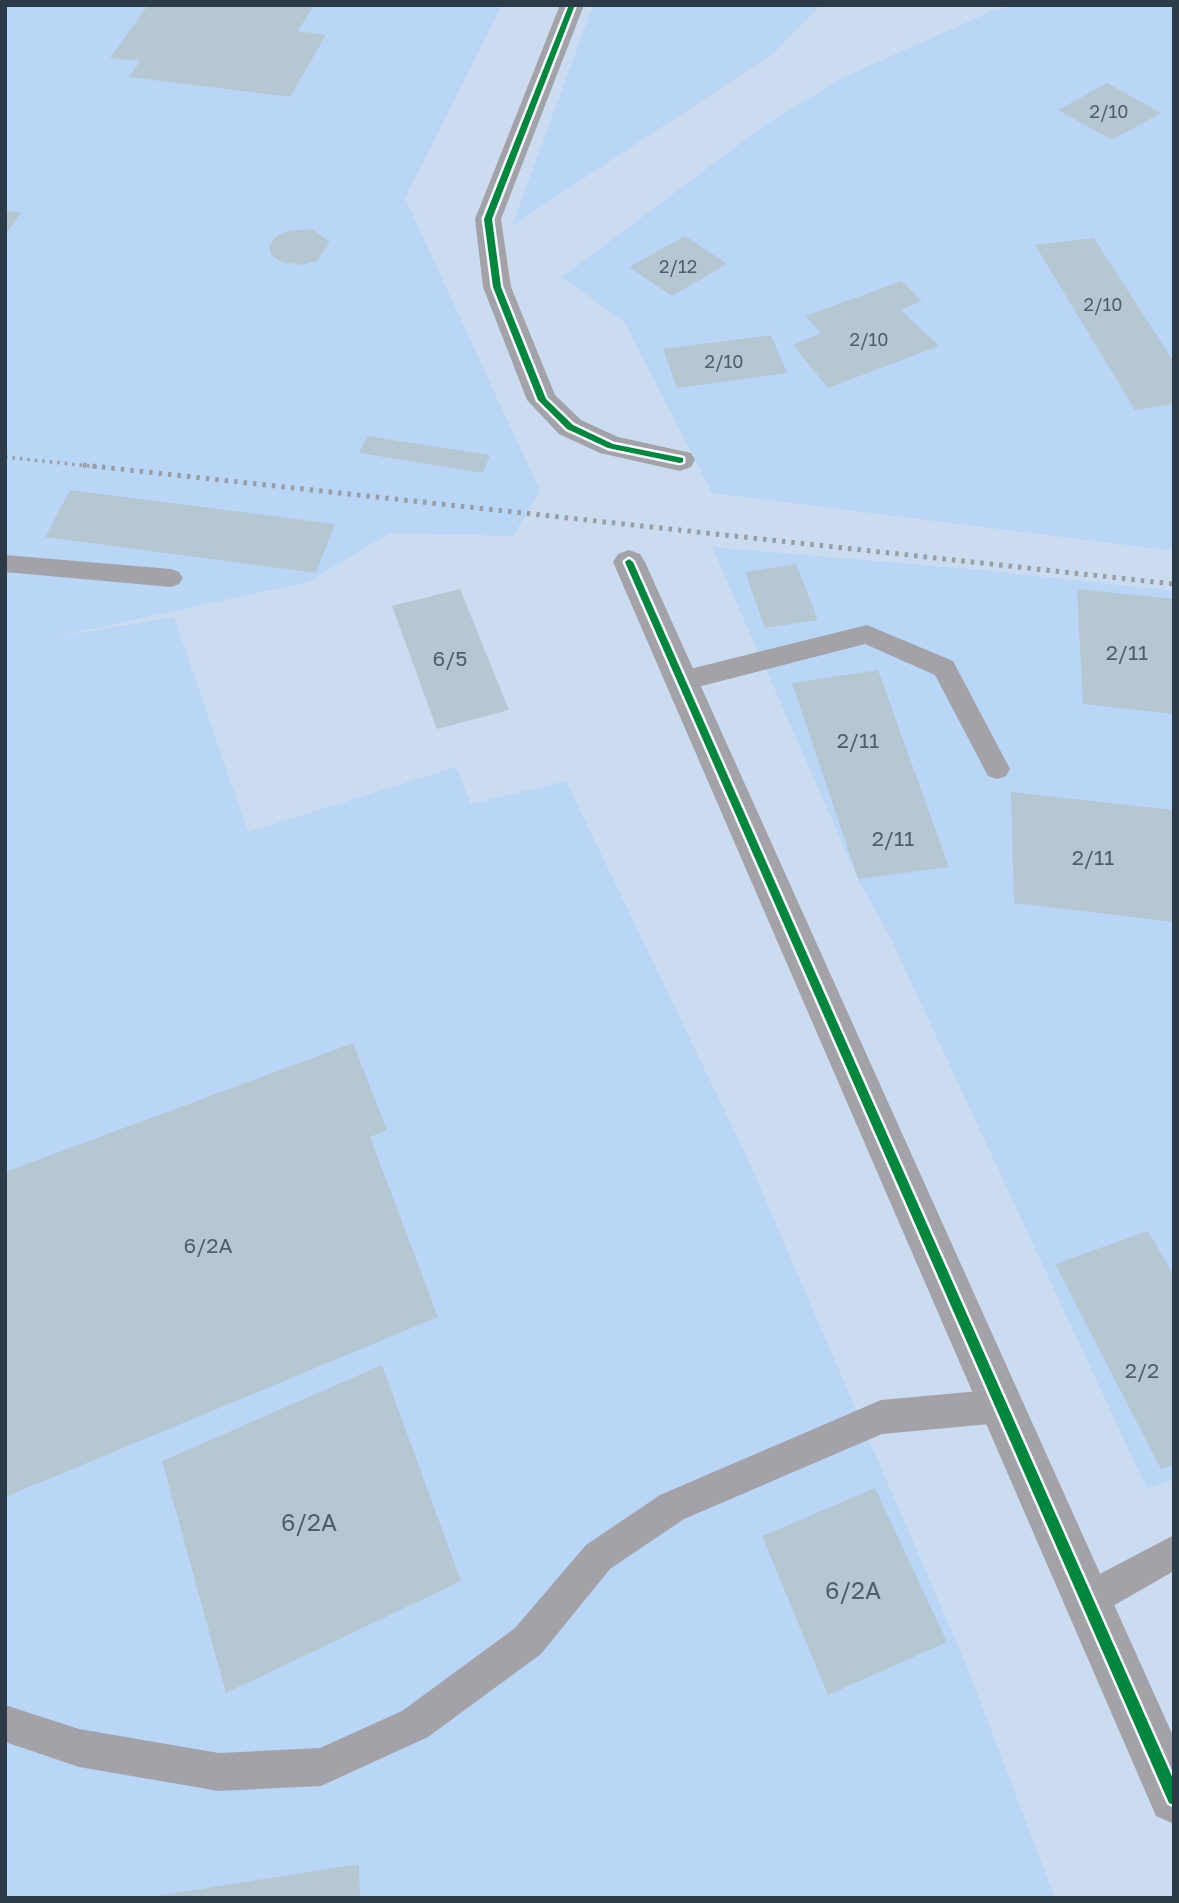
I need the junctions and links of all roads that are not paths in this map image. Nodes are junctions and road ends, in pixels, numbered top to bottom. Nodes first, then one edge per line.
1 (572, 5) edge
2 (680, 460) dead end
3 (629, 562) dead end
4 (5, 563) edge
5 (171, 578) dead end
6 (682, 681) junction
7 (997, 769) dead end
8 (1001, 1406) junction
9 (1174, 1552) edge
10 (1086, 1601) junction
11 (5, 1723) edge
12 (1174, 1798) edge

1 - 2 street
3 - 6 street
4 - 5 lane
6 - 7 lane
6 - 8 street
8 - 10 street
8 - 11 lane
9 - 10 lane
10 - 12 street

